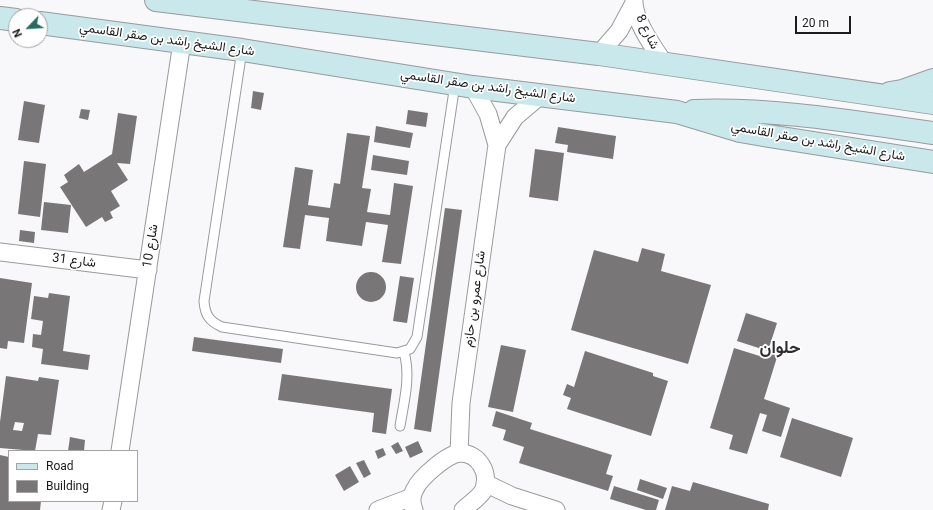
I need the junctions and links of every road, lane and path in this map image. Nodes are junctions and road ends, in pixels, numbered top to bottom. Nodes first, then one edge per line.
1 (156, 0) edge
2 (634, 1) edge
3 (48, 24) edge
4 (182, 42) junction
5 (242, 50) junction
6 (599, 54) junction
7 (664, 63) junction
8 (933, 80) edge
9 (464, 85) junction
10 (540, 95) junction
11 (878, 95) junction
12 (933, 103) edge
13 (677, 112) junction
14 (933, 133) edge
15 (497, 145) junction
16 (881, 154) junction
17 (933, 162) edge
18 (933, 177) edge
19 (0, 252) edge
20 (148, 270) junction
21 (404, 352) junction
22 (400, 426) dead end
23 (120, 450) edge
24 (459, 453) junction
25 (485, 483) junction
26 (413, 503) edge
27 (378, 510) edge
28 (463, 510) edge
29 (556, 510) edge

1 - 6 main road
2 - 6 street
2 - 7 street, شارع 8
3 - 4 main road, شارع الشيخ راشد بن صقر القاسمي
4 - 5 main road, شارع الشيخ راشد بن صقر القاسمي
4 - 20 street, شارع 10
5 - 9 main road, شارع الشيخ راشد بن صقر القاسمي
5 - 21 lane
6 - 7 main road
7 - 11 main road
8 - 11 main road
9 - 10 main road, شارع الشيخ راشد بن صقر القاسمي
9 - 15 street, شارع عمرو بن حازم
9 - 21 lane
10 - 13 main road, شارع الشيخ راشد بن صقر القاسمي
10 - 15 street, شارع عمرو بن حازم
11 - 12 main road
13 - 14 main road
13 - 16 main road, شارع الشيخ راشد بن صقر القاسمي
15 - 24 street, شارع عمرو بن حازم
16 - 17 main road, شارع الشيخ راشد بن صقر القاسمي
16 - 18 main road
19 - 20 street, شارع 31
20 - 23 street, شارع 10
21 - 22 lane
24 - 25 street
24 - 26 street
25 - 28 street
25 - 29 street
26 - 27 street

